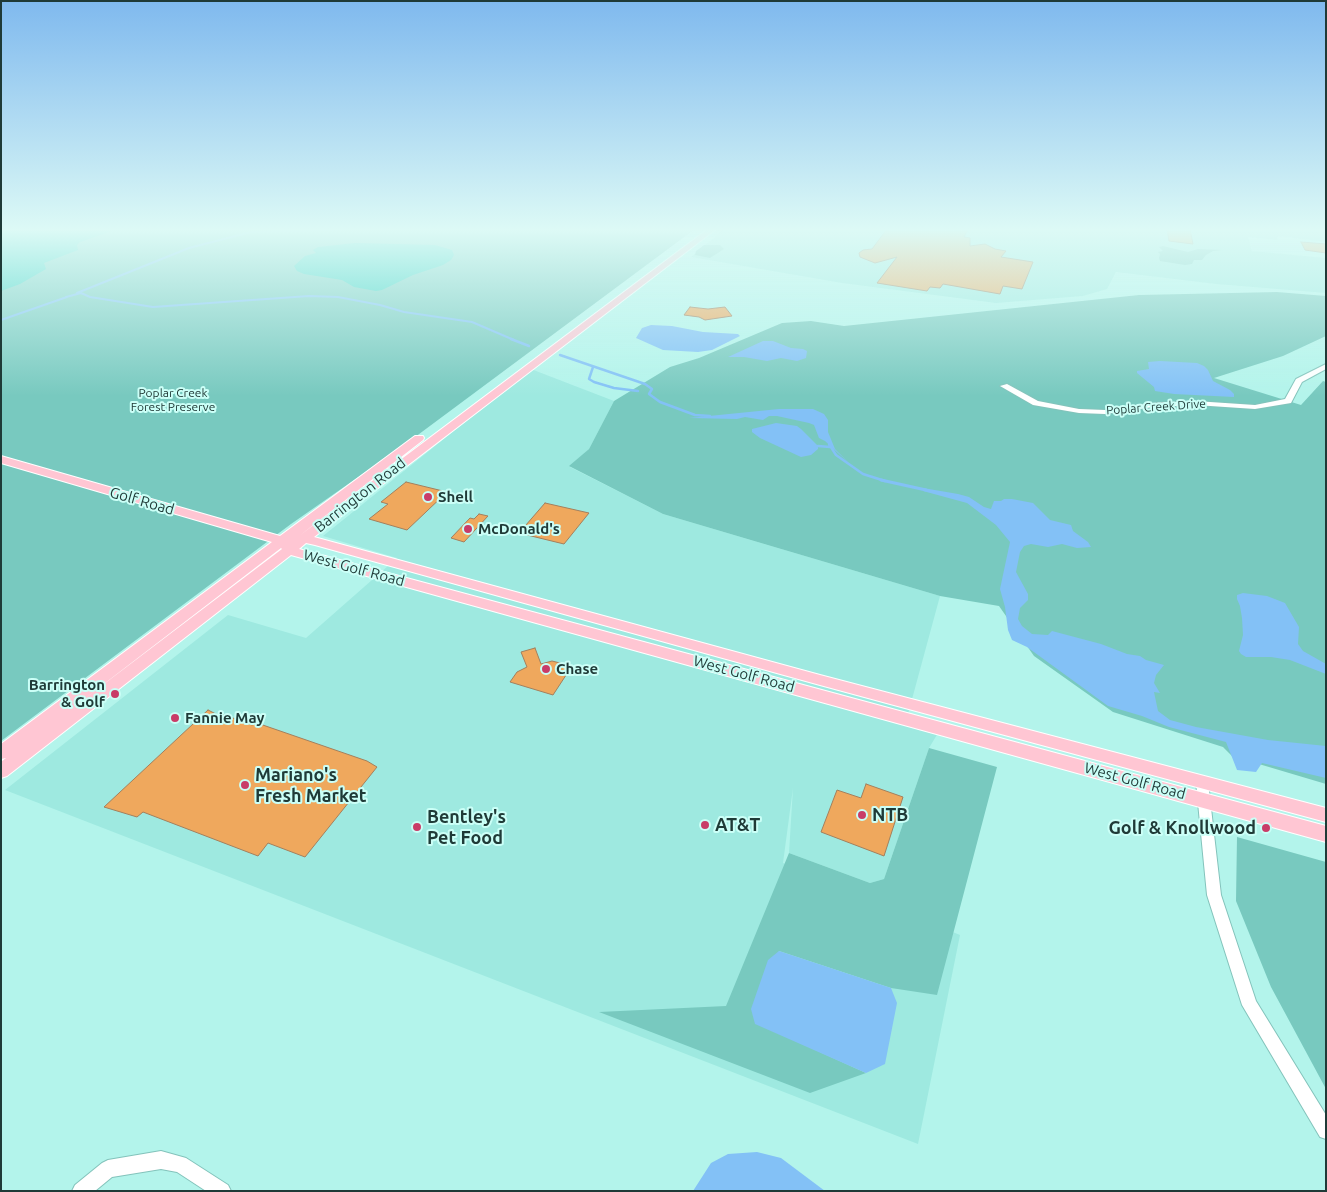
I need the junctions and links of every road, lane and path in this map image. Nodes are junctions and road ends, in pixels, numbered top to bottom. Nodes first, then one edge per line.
1 (632, 285) edge
2 (635, 285) edge
3 (1326, 366) edge
4 (1004, 386) dead end
5 (1, 459) edge
6 (303, 539) junction
7 (286, 545) junction
8 (1, 753) edge
9 (1, 771) edge
10 (1202, 782) junction
11 (1204, 800) junction
12 (1326, 815) edge
13 (1326, 834) edge
14 (1326, 1131) edge
15 (81, 1191) edge
16 (222, 1191) edge

1 - 7 main road, Barrington Road
2 - 6 main road, Barrington Road
3 - 4 street, Poplar Creek Drive
5 - 7 main road, Golf Road
6 - 7 main road, Barrington Road
6 - 10 main road, West Golf Road
7 - 8 main road, Barrington Road
7 - 9 main road, Barrington Road
7 - 11 main road, West Golf Road
10 - 11 street
10 - 12 main road, West Golf Road
11 - 13 main road, West Golf Road
11 - 14 street
15 - 16 street

